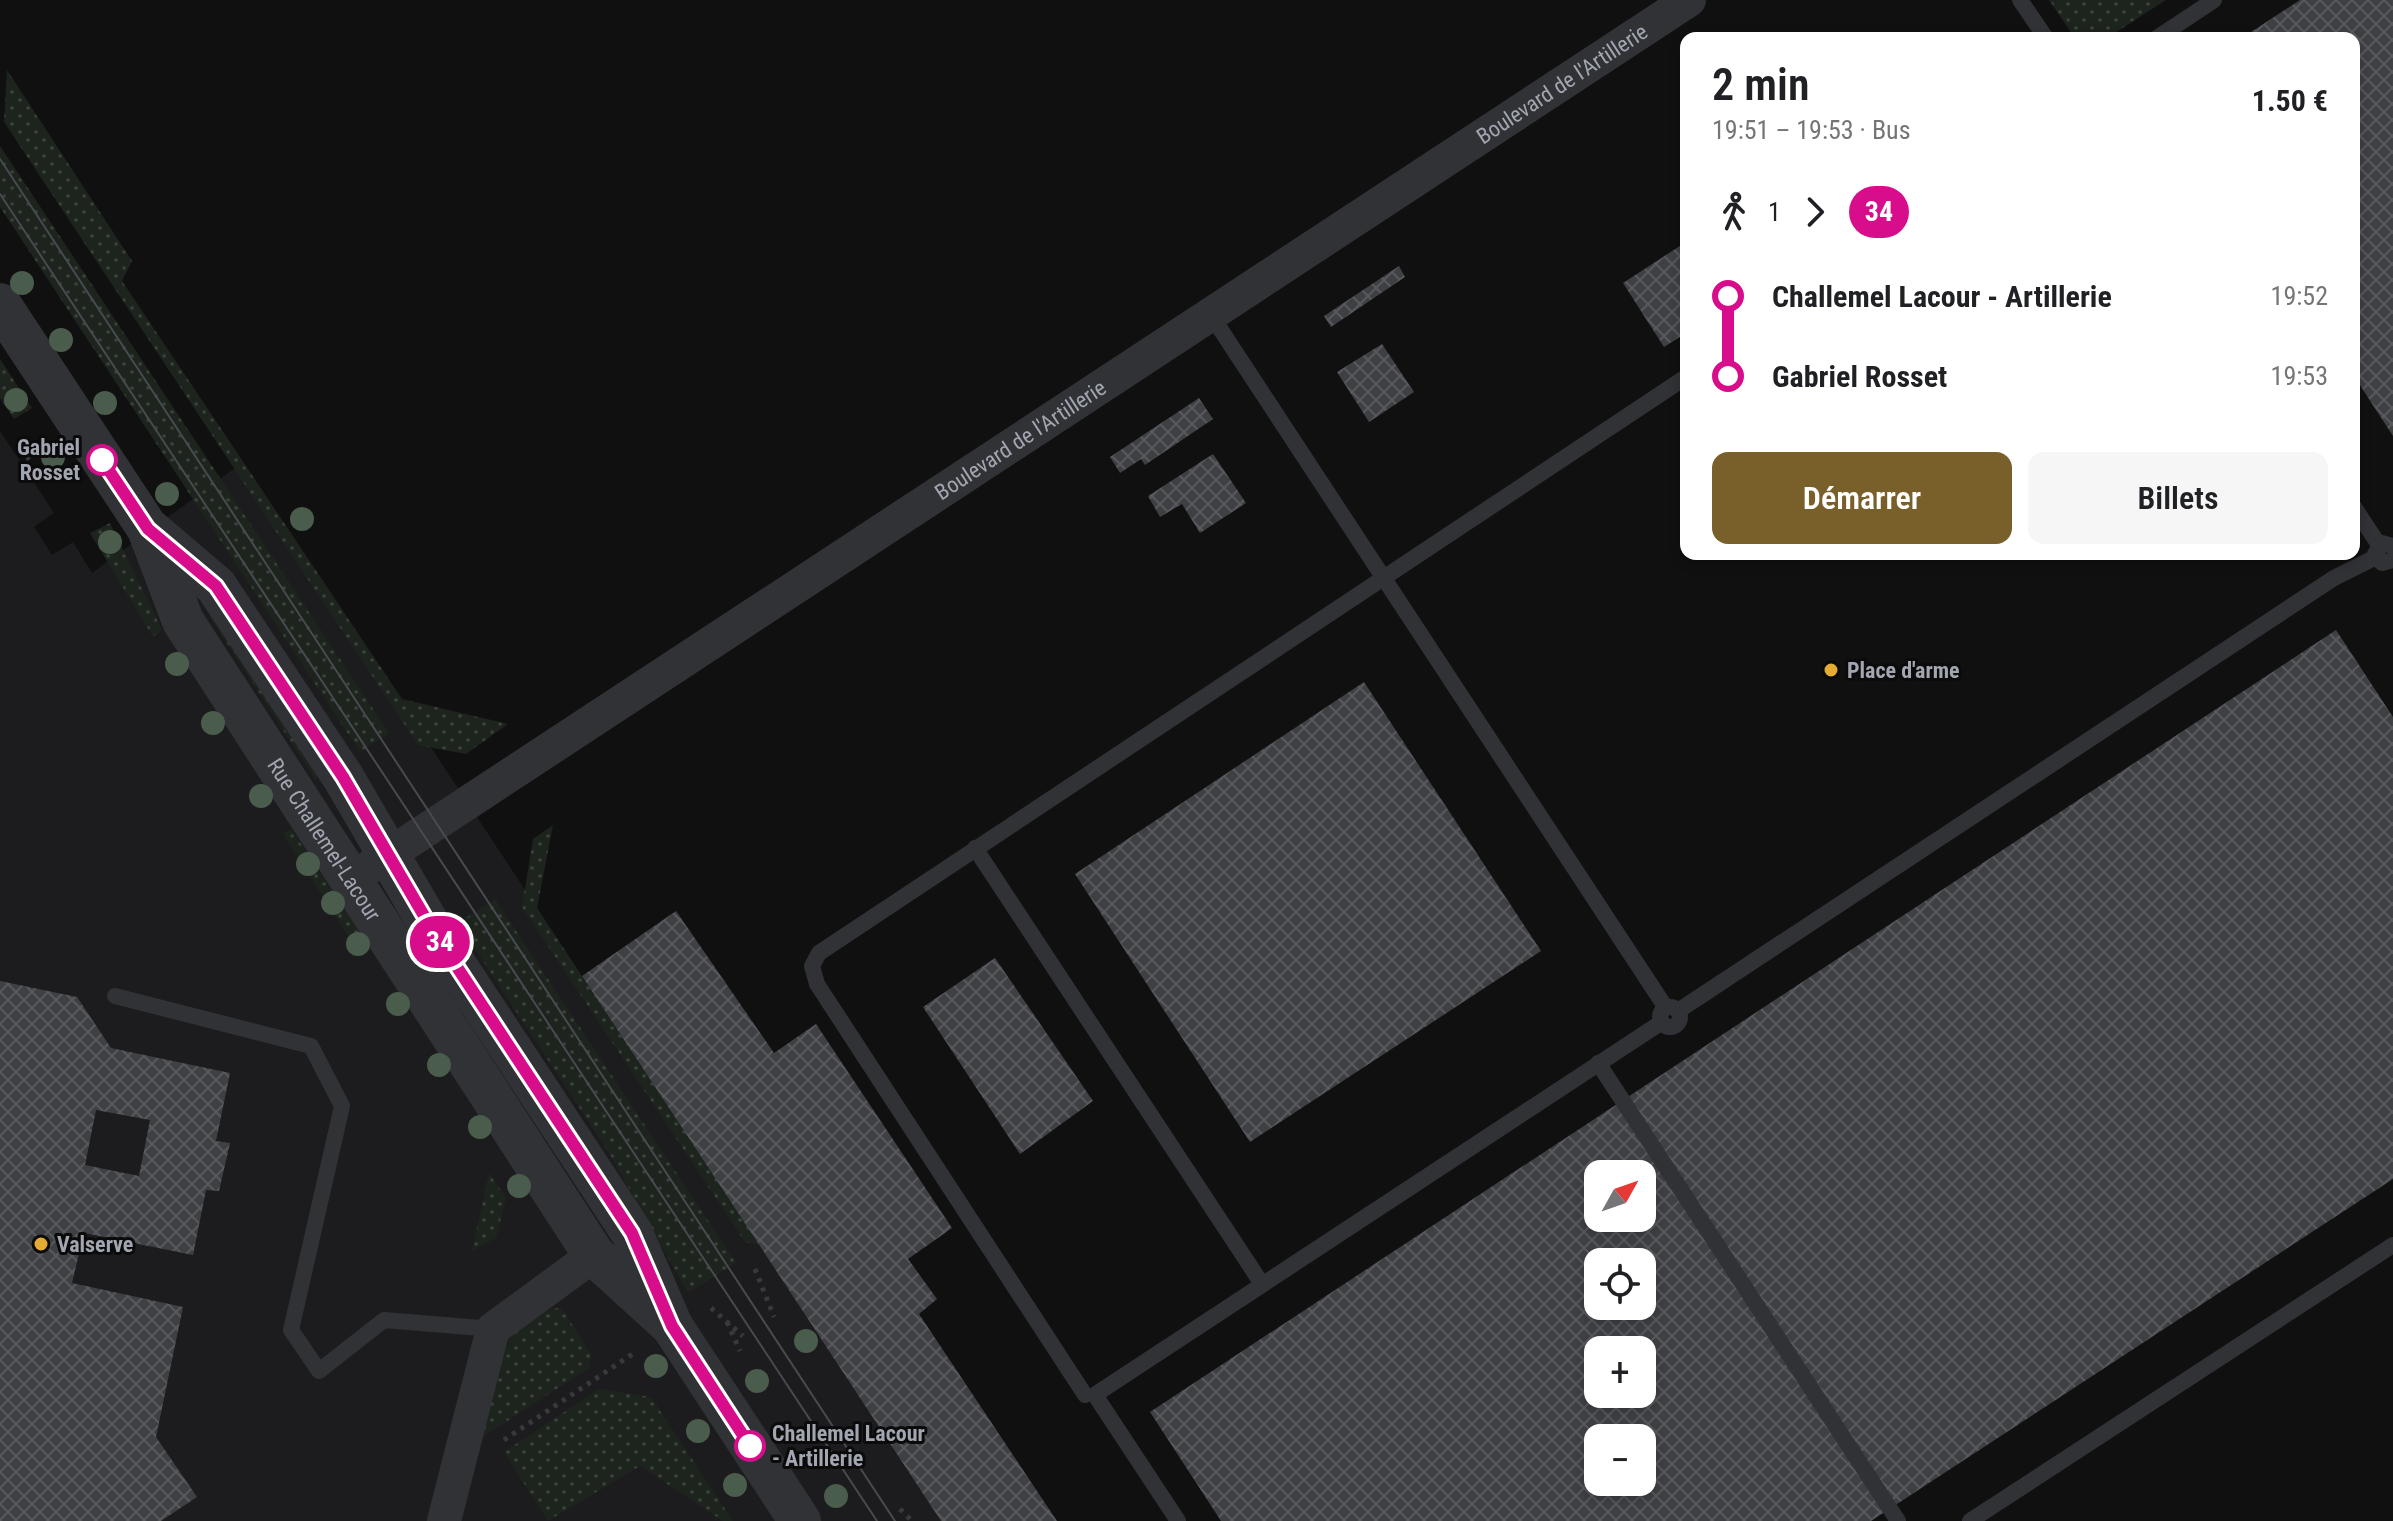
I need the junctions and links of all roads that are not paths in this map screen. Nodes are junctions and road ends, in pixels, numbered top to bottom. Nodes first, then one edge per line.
1 (1689, 0) edge
2 (2020, 0) edge
3 (2214, 0) edge
4 (2042, 32) edge
5 (2166, 32) edge
6 (0, 304) edge
7 (1211, 315) junction
8 (1680, 381) edge
9 (2360, 516) edge
10 (148, 529) junction
11 (2387, 558) edge
12 (1382, 577) junction
13 (975, 848) junction
14 (387, 856) junction
15 (350, 880) junction
16 (115, 996) dead end
17 (1669, 1014) junction
18 (1598, 1063) junction
19 (2393, 1245) edge
20 (594, 1255) junction
21 (1262, 1284) junction
22 (672, 1326) junction
23 (493, 1329) junction
24 (1093, 1396) junction
25 (444, 1521) edge
26 (800, 1521) edge
27 (1178, 1521) edge
28 (1898, 1521) edge
29 (1970, 1521) edge

1 - 7 street, Boulevard de l'Artillerie
2 - 4 lane
3 - 5 lane
6 - 10 street, Rue Challemel-Lacour
7 - 12 lane
7 - 14 street, Boulevard de l'Artillerie
8 - 12 lane
9 - 11 lane
10 - 14 street, Rue Challemel-Lacour
10 - 15 street, Rue Challemel-Lacour
11 - 17 lane
12 - 13 lane
12 - 17 lane
13 - 21 lane
13 - 24 lane
14 - 15 street, Boulevard de l'Artillerie
14 - 22 street, Rue Challemel-Lacour
15 - 20 street, Rue Challemel-Lacour
16 - 23 lane
17 - 18 lane
18 - 21 lane
18 - 28 lane
19 - 29 lane
20 - 22 street, Rue Challemel-Lacour
20 - 23 street
21 - 24 lane
22 - 26 street, Rue Challemel-Lacour
23 - 25 street
24 - 27 lane

